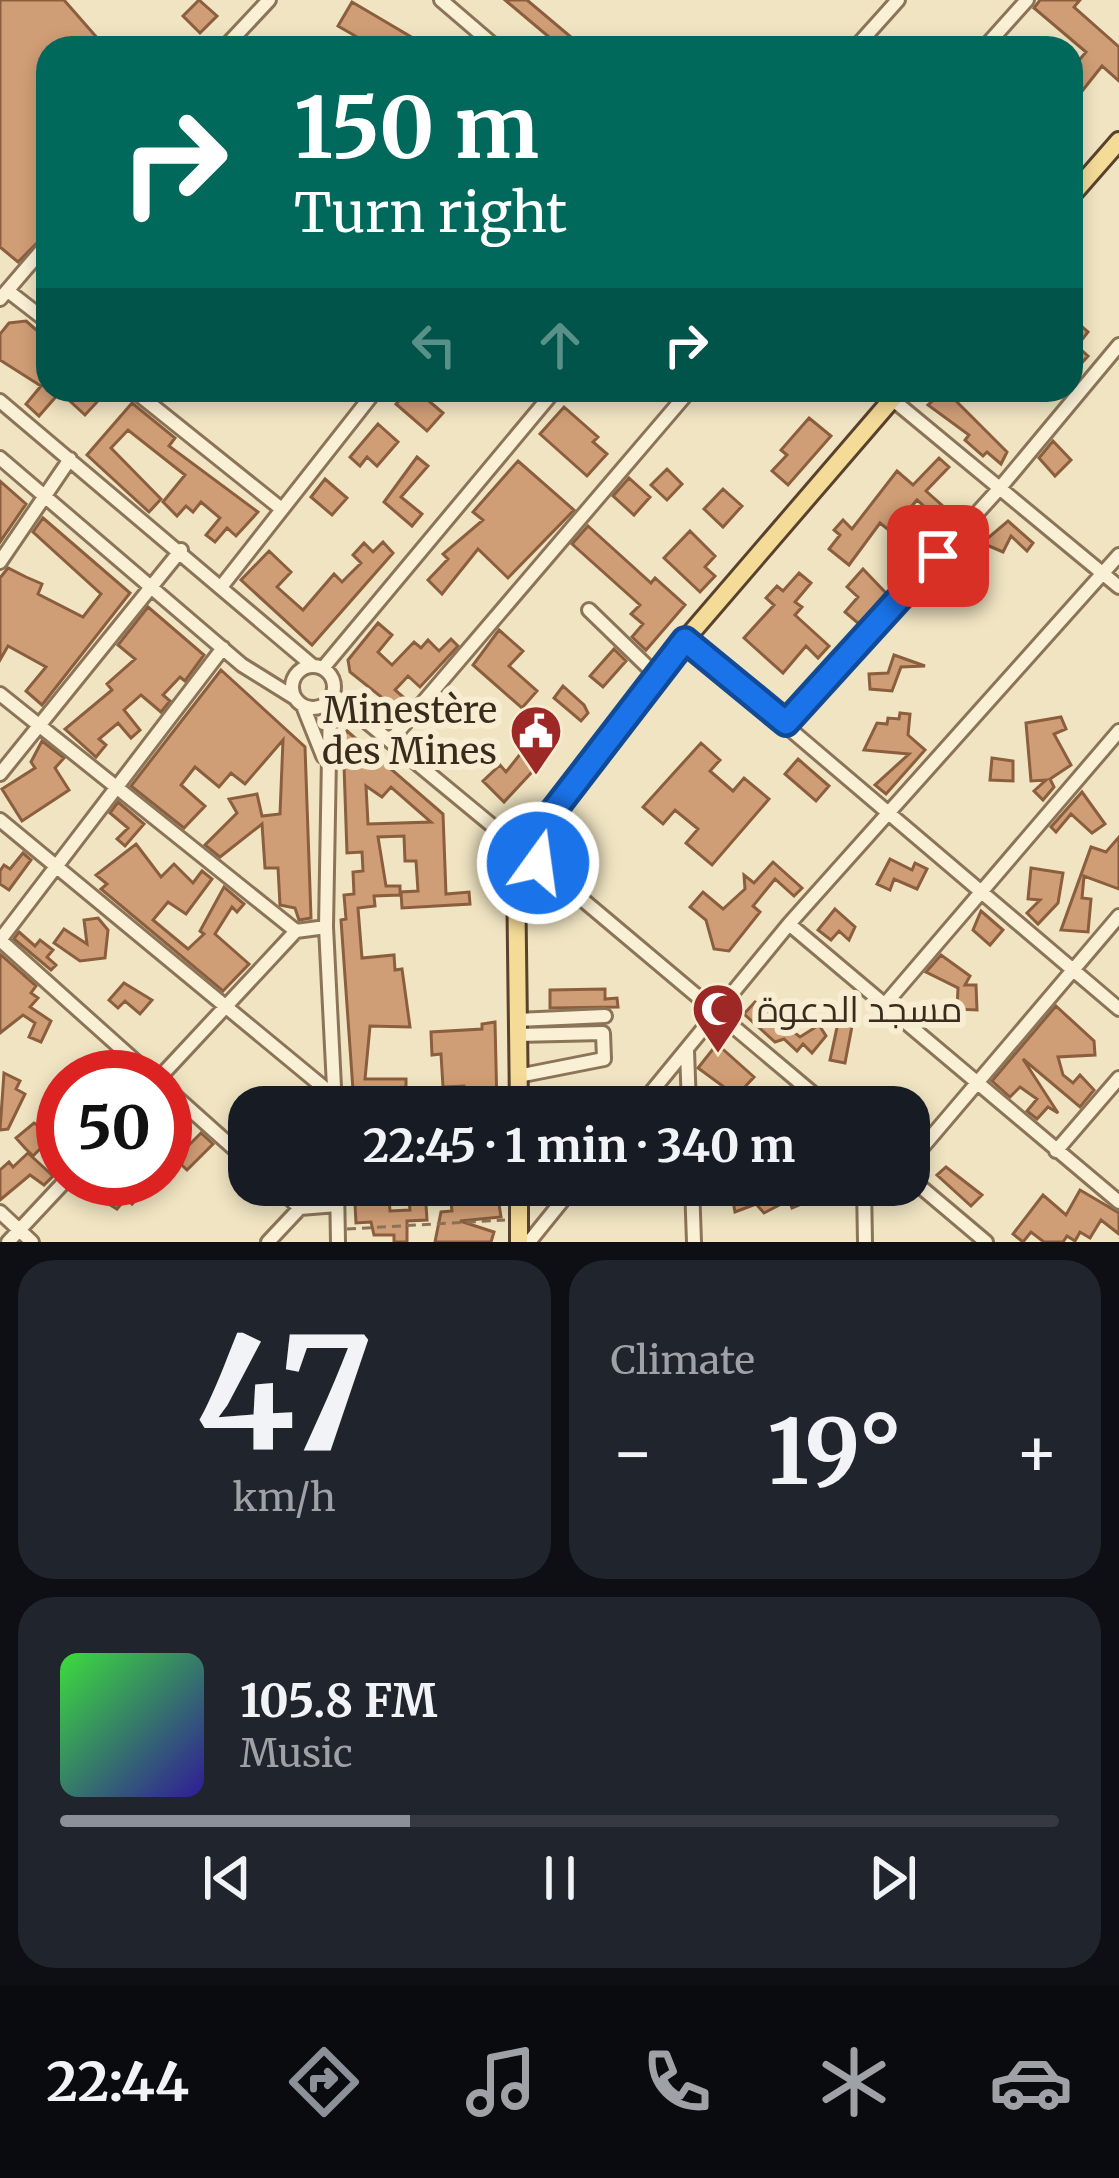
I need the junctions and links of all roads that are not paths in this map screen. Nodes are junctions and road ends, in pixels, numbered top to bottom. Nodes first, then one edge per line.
1 (269, 0) edge
2 (441, 0) edge
3 (898, 0) edge
4 (1027, 0) edge
5 (235, 36) edge
6 (483, 36) edge
7 (866, 36) edge
8 (994, 36) edge
9 (1119, 141) edge
10 (1083, 182) edge
11 (36, 257) edge
12 (4, 295) edge
13 (36, 315) edge
14 (1119, 345) edge
15 (1083, 388) edge
16 (0, 401) edge
17 (148, 402) edge
18 (366, 402) edge
19 (546, 402) edge
20 (680, 402) edge
21 (883, 402) edge
22 (901, 402) edge
23 (1071, 402) edge
24 (0, 458) edge
25 (70, 459) junction
26 (999, 488) junction
27 (45, 497) junction
28 (279, 507) junction
29 (181, 550) junction
30 (1119, 555) edge
31 (0, 562) edge
32 (1104, 573) junction
33 (150, 586) junction
34 (221, 586) junction
35 (1119, 587) edge
36 (589, 610) dead end
37 (685, 640) junction
38 (223, 648) junction
39 (318, 667) junction
40 (657, 676) junction
41 (0, 694) edge
42 (332, 697) junction
43 (299, 702) junction
44 (786, 723) junction
45 (39, 725) junction
46 (1117, 738) edge
47 (391, 740) junction
48 (325, 763) junction
49 (0, 774) edge
50 (115, 790) junction
51 (888, 811) junction
52 (0, 820) edge
53 (522, 841) junction
54 (538, 863) junction
55 (57, 869) junction
56 (516, 870) junction
57 (983, 890) junction
58 (1119, 916) edge
59 (789, 924) junction
60 (326, 927) junction
61 (296, 931) junction
62 (0, 940) edge
63 (1075, 970) junction
64 (886, 1003) junction
65 (223, 1005) junction
66 (1119, 1009) edge
67 (715, 1010) junction
68 (605, 1016) dead end
69 (588, 1017) junction
70 (549, 1018) junction
71 (517, 1028) junction
72 (588, 1033) junction
73 (550, 1034) junction
74 (687, 1048) junction
75 (126, 1050) edge
76 (182, 1050) edge
77 (518, 1076) junction
78 (1119, 1078) edge
79 (979, 1081) junction
80 (318, 1086) edge
81 (334, 1086) edge
82 (518, 1086) edge
83 (656, 1086) edge
84 (688, 1086) edge
85 (804, 1086) edge
86 (192, 1111) edge
87 (930, 1138) edge
88 (228, 1143) edge
89 (1056, 1151) junction
90 (930, 1195) edge
91 (1119, 1202) edge
92 (43, 1206) edge
93 (318, 1206) edge
94 (337, 1206) edge
95 (519, 1206) edge
96 (558, 1206) edge
97 (693, 1206) edge
98 (864, 1206) edge
99 (300, 1208) joint
100 (0, 1212) edge
101 (20, 1231) junction
102 (338, 1236) edge
103 (8, 1242) edge
104 (32, 1242) edge
105 (268, 1242) edge
106 (519, 1242) edge
107 (529, 1242) edge
108 (694, 1242) edge
109 (865, 1242) edge
110 (986, 1242) edge

1 - 5 street
2 - 6 street
3 - 7 street
4 - 8 street
9 - 10 main road
11 - 12 street
12 - 13 street
14 - 15 street
16 - 25 street
17 - 28 street
18 - 28 street
19 - 39 street
20 - 47 street
21 - 37 main road
22 - 26 street
23 - 26 street
24 - 27 street
25 - 27 street
25 - 29 street
26 - 32 street
26 - 44 street
27 - 31 street
27 - 33 street
28 - 34 street
29 - 33 street
29 - 34 street
30 - 32 street
32 - 35 street
32 - 51 street
33 - 38 street
33 - 45 street
34 - 39 street
36 - 40 street
37 - 40 main road
37 - 44 street
38 - 43 street
38 - 50 street
39 - 42 street
39 - 43 street
40 - 53 main road
41 - 45 street
42 - 43 street
42 - 47 street
42 - 48 street
43 - 48 street
44 - 51 street
45 - 49 street
45 - 50 street
46 - 57 street
47 - 53 street
48 - 60 street
50 - 55 street
50 - 61 street
51 - 57 street
51 - 59 street
52 - 55 street
53 - 54 main road
53 - 56 main road
54 - 56 main road
54 - 67 street
55 - 62 street
55 - 65 street
56 - 71 main road
57 - 63 street
57 - 64 street
58 - 63 street
59 - 64 street
59 - 67 street
60 - 61 street
60 - 81 street
61 - 65 street
62 - 75 street
63 - 66 street
63 - 79 street
64 - 79 street
65 - 76 street
65 - 80 street
67 - 74 street
67 - 85 street
68 - 69 street
69 - 70 street
69 - 72 street
70 - 71 street
70 - 73 street
71 - 73 street
71 - 77 main road
72 - 73 street
72 - 77 street
74 - 83 street
74 - 84 street
77 - 82 main road
78 - 89 street
79 - 87 street
79 - 89 street
86 - 88 street
89 - 91 street
90 - 110 street
92 - 101 street
93 - 99 street
94 - 102 street
95 - 106 main road
96 - 107 street
97 - 108 street
98 - 109 street
99 - 105 street
100 - 101 street
101 - 103 street
101 - 104 street

